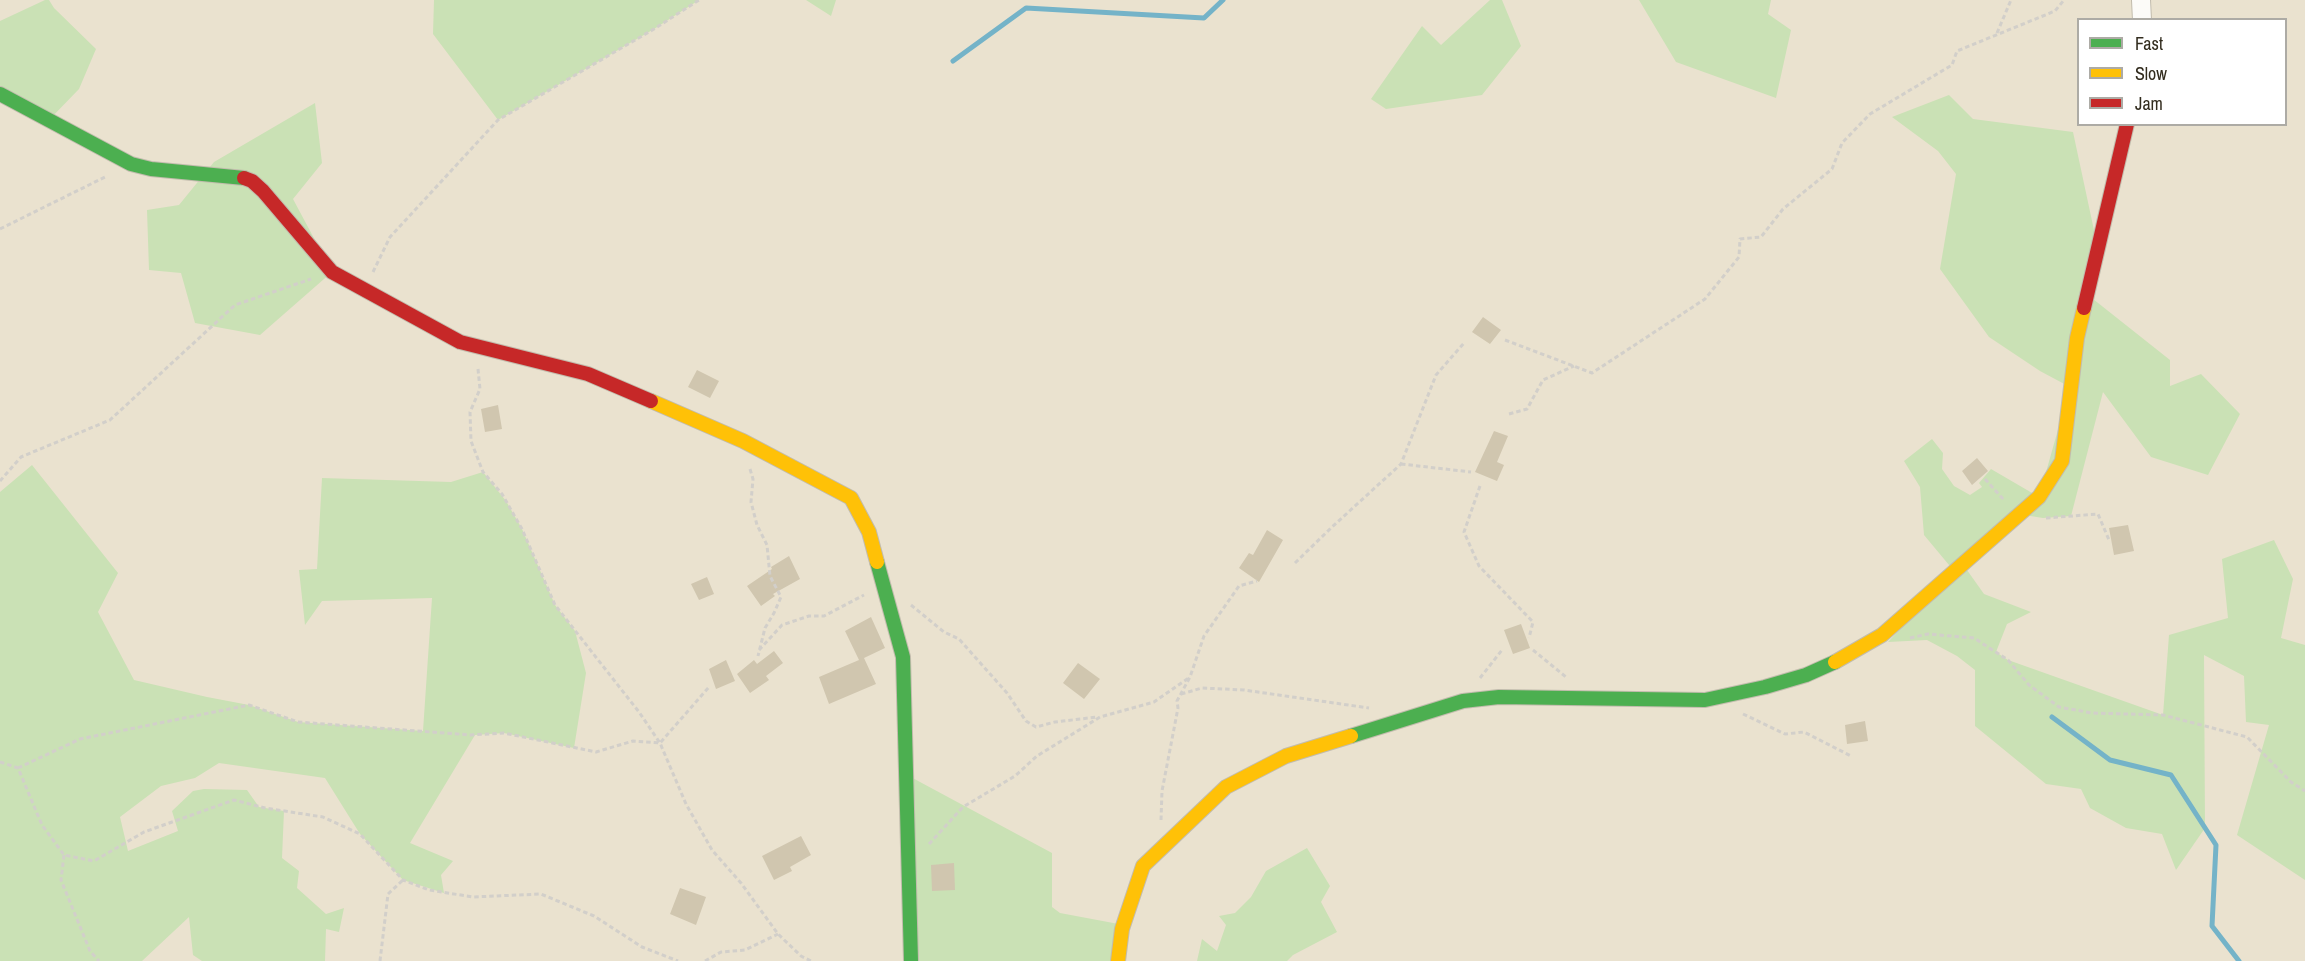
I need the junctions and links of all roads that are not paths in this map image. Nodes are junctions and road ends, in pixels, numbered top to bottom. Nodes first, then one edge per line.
1 (2141, 0) edge
2 (2142, 18) edge
3 (0, 94) edge
4 (2127, 126) edge
5 (911, 961) edge
6 (1118, 961) edge

1 - 2 street
3 - 5 street
4 - 6 street

